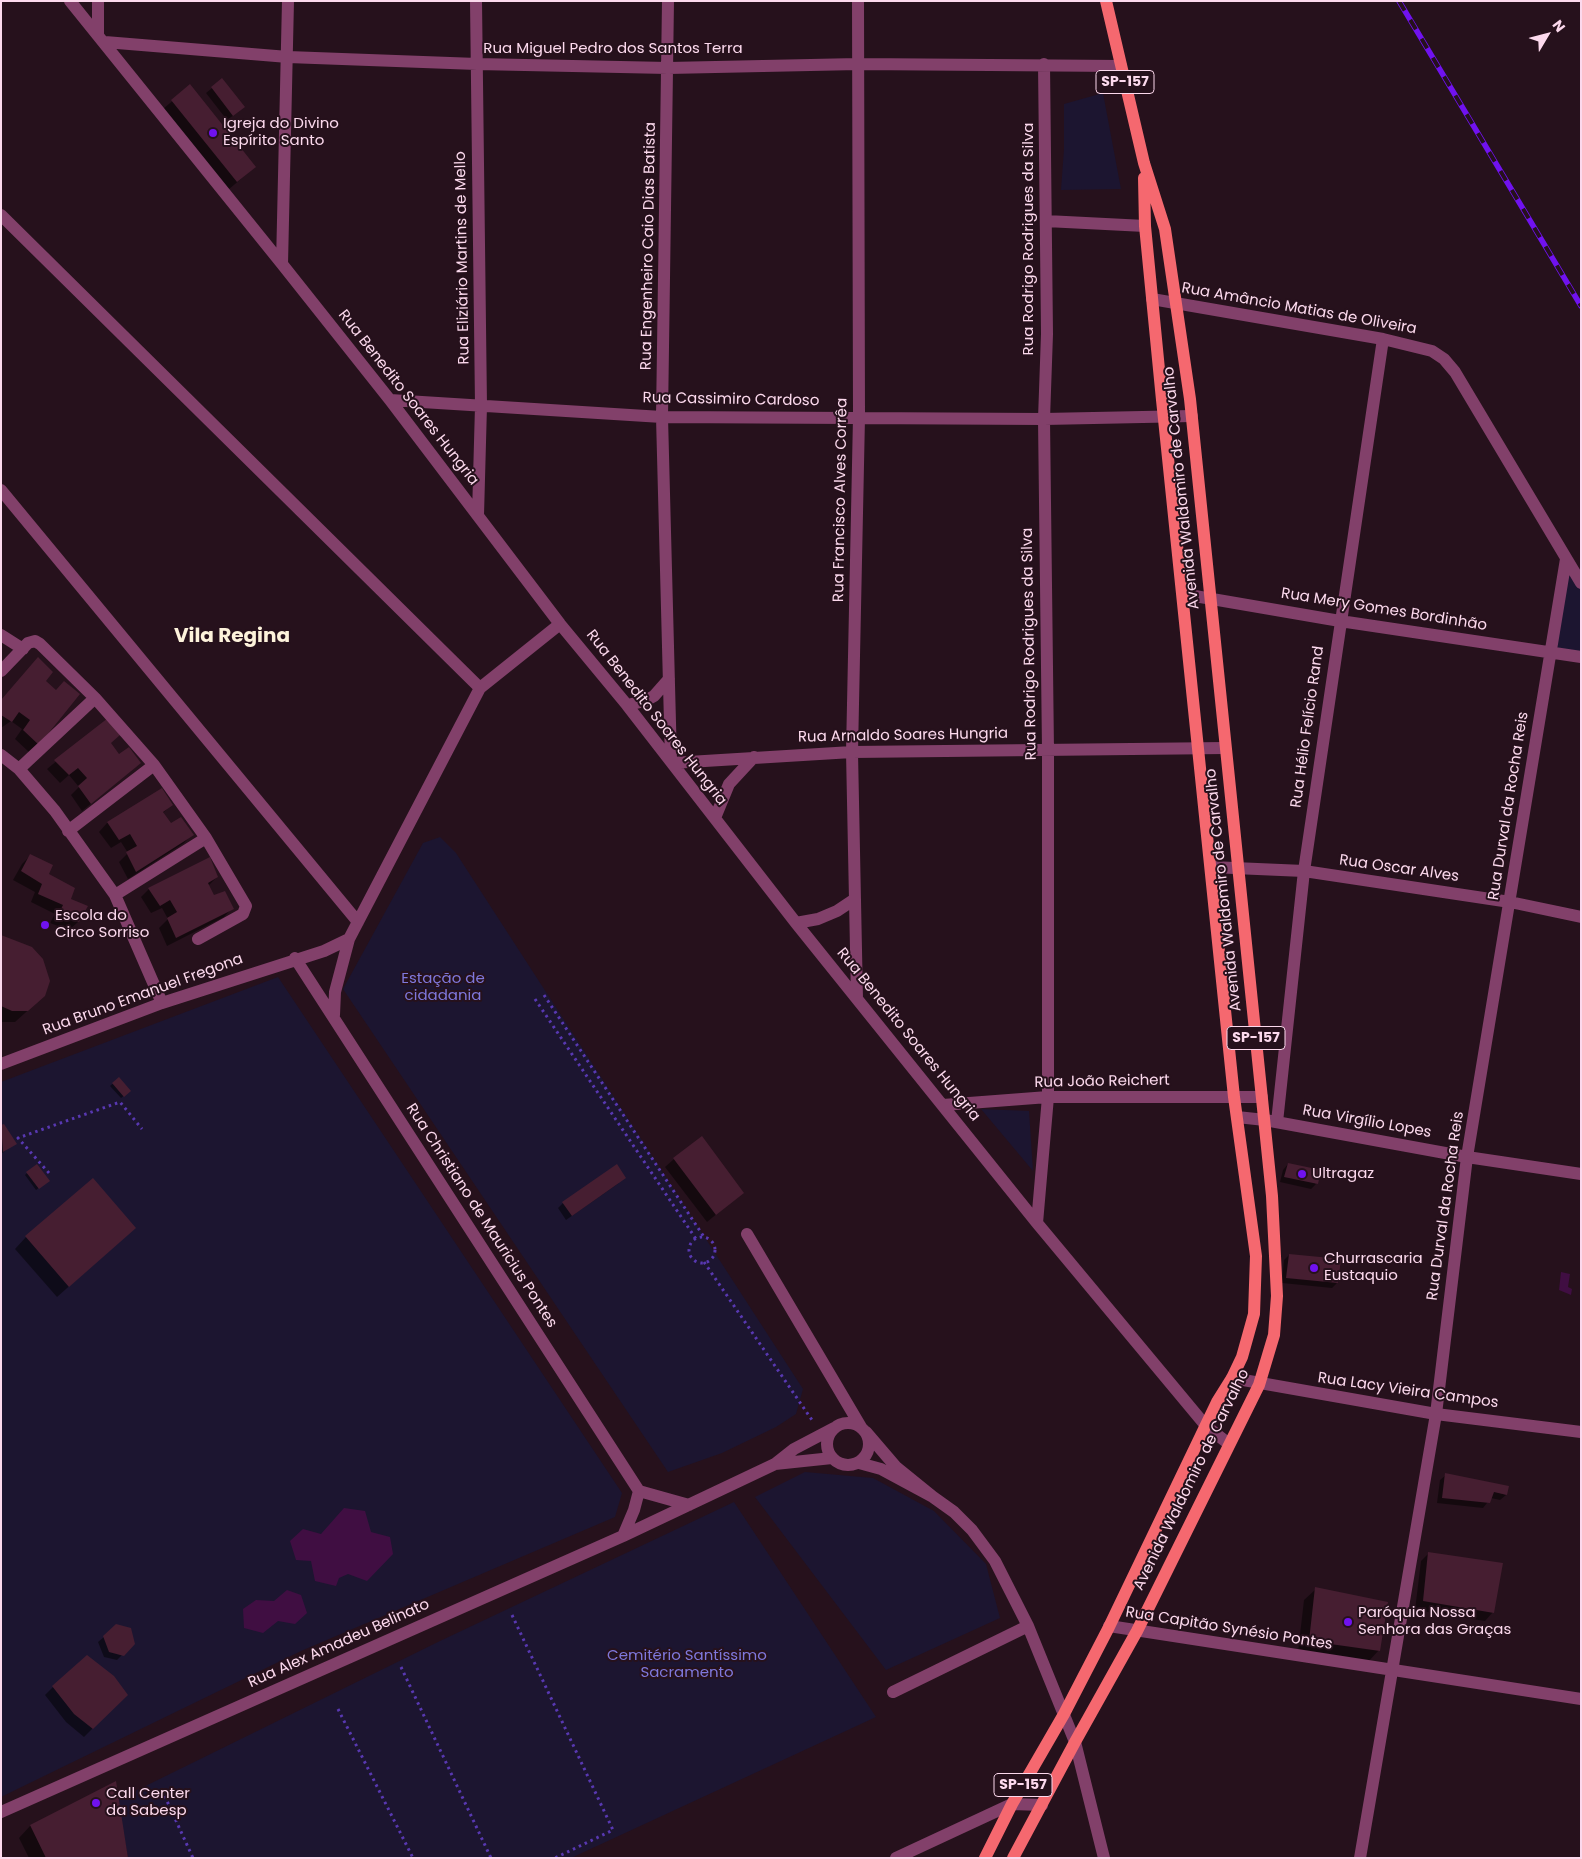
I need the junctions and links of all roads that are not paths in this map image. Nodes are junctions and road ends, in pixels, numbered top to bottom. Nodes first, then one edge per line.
1 (70, 1) edge
2 (98, 1) edge
3 (288, 1) edge
4 (476, 1) edge
5 (668, 1) edge
6 (858, 1) edge
7 (1106, 1) edge
8 (101, 38) junction
9 (288, 58) junction
10 (477, 64) junction
11 (858, 64) junction
12 (1044, 64) junction
13 (1121, 66) junction
14 (668, 68) junction
15 (1144, 163) junction
16 (1, 215) edge
17 (1046, 221) junction
18 (1145, 226) junction
19 (282, 264) junction
20 (1152, 299) junction
21 (1176, 304) junction
22 (1383, 338) junction
23 (390, 400) junction
24 (481, 406) junction
25 (1192, 416) junction
26 (662, 417) junction
27 (859, 417) junction
28 (1164, 418) junction
29 (1044, 419) junction
30 (1, 490) edge
31 (478, 515) junction
32 (1566, 559) junction
33 (1581, 583) edge
34 (1183, 594) junction
35 (1211, 597) junction
36 (1340, 621) junction
37 (560, 624) junction
38 (1, 635) edge
39 (23, 649) junction
40 (1550, 653) junction
41 (1581, 657) edge
42 (1, 671) edge
43 (669, 679) junction
44 (480, 688) junction
45 (95, 698) junction
46 (627, 705) junction
47 (1199, 748) junction
48 (1225, 748) junction
49 (1048, 750) junction
50 (852, 752) junction
51 (1, 755) edge
52 (754, 757) junction
53 (672, 762) junction
54 (154, 765) junction
55 (19, 769) junction
56 (715, 818) junction
57 (68, 831) junction
58 (206, 838) junction
59 (1211, 867) junction
60 (1239, 867) junction
61 (1304, 871) junction
62 (115, 894) junction
63 (855, 899) junction
64 (1510, 902) junction
65 (1581, 917) edge
66 (358, 922) junction
67 (796, 922) junction
68 (198, 938) dead end
69 (349, 939) junction
70 (295, 958) junction
71 (857, 999) junction
72 (162, 1003) junction
73 (334, 1015) junction
74 (1, 1064) edge
75 (1234, 1097) junction
76 (1262, 1097) junction
77 (1048, 1098) junction
78 (943, 1105) junction
79 (1237, 1117) junction
80 (1271, 1121) junction
81 (1467, 1157) junction
82 (1581, 1174) edge
83 (1037, 1223) junction
84 (747, 1234) dead end
85 (1232, 1378) junction
86 (1259, 1385) junction
87 (1436, 1414) junction
88 (836, 1426) junction
89 (1206, 1426) junction
90 (863, 1429) junction
91 (1581, 1432) edge
92 (1229, 1444) junction
93 (832, 1458) junction
94 (859, 1463) junction
95 (775, 1464) junction
96 (638, 1491) junction
97 (933, 1497) junction
98 (689, 1505) junction
99 (623, 1536) junction
100 (1028, 1626) junction
101 (1109, 1626) junction
102 (1137, 1632) junction
103 (1391, 1671) junction
104 (894, 1692) dead end
105 (1581, 1699) edge
106 (1064, 1714) junction
107 (1074, 1742) junction
108 (1012, 1804) junction
109 (1042, 1804) junction
110 (1, 1812) edge
111 (896, 1858) edge
112 (985, 1858) edge
113 (1013, 1858) edge
114 (1104, 1858) edge
115 (1360, 1858) edge

1 - 8 street, Rua Benedito Soares Hungria
2 - 8 street
3 - 9 street
4 - 10 street, Rua Eliziário Martins de Mello
5 - 14 street, Rua Engenheiro Caio Dias Batista
6 - 11 street, Rua Francisco Alves Corrêa
7 - 13 main road, Avenida Waldomiro de Carvalho / SP-157
8 - 9 street, Rua Miguel Pedro dos Santos Terra
8 - 19 street, Rua Benedito Soares Hungria
9 - 10 street, Rua Miguel Pedro dos Santos Terra
9 - 19 street
10 - 14 street, Rua Miguel Pedro dos Santos Terra
10 - 24 street, Rua Eliziário Martins de Mello
11 - 12 street, Rua Miguel Pedro dos Santos Terra
11 - 14 street, Rua Miguel Pedro dos Santos Terra
11 - 27 street, Rua Francisco Alves Corrêa
12 - 13 street, Rua Miguel Pedro dos Santos Terra
12 - 17 street, Rua Rodrigo Rodrigues da Silva
13 - 15 main road, Avenida Waldomiro de Carvalho / SP-157
14 - 26 street, Rua Engenheiro Caio Dias Batista
15 - 18 main road, Avenida Waldomiro de Carvalho / SP-157
15 - 21 main road, Avenida Waldomiro de Carvalho / SP-157
16 - 44 street
17 - 18 street
17 - 29 street, Rua Rodrigo Rodrigues da Silva
18 - 20 main road, Avenida Waldomiro de Carvalho / SP-157
19 - 23 street, Rua Benedito Soares Hungria
20 - 21 street, Rua Amâncio Matias de Oliveira
20 - 28 main road, Avenida Waldomiro de Carvalho / SP-157
21 - 22 street, Rua Amâncio Matias de Oliveira
21 - 25 main road, Avenida Waldomiro de Carvalho / SP-157
22 - 32 street, Rua Amâncio Matias de Oliveira
22 - 36 street, Rua Hélio Felício Rand
23 - 24 street, Rua Cassimiro Cardoso
23 - 31 street, Rua Benedito Soares Hungria
24 - 26 street, Rua Cassimiro Cardoso
24 - 31 street, Rua Eliziário Martins de Mello
25 - 28 street, Rua Cassimiro Cardoso
25 - 35 main road, Avenida Waldomiro de Carvalho / SP-157
26 - 27 street, Rua Cassimiro Cardoso
26 - 43 street, Rua Engenheiro Caio Dias Batista
27 - 29 street, Rua Cassimiro Cardoso
27 - 50 street, Rua Francisco Alves Corrêa
28 - 29 street, Rua Cassimiro Cardoso
28 - 34 main road, Avenida Waldomiro de Carvalho / SP-157
29 - 49 street, Rua Rodrigo Rodrigues da Silva
30 - 66 street
31 - 37 street, Rua Benedito Soares Hungria
32 - 33 street, Rua Amâncio Matias de Oliveira
32 - 40 street, Rua Durval da Rocha Reis
34 - 35 street, Rua Mery Gomes Bordinhão
34 - 47 main road, Avenida Waldomiro de Carvalho / SP-157
35 - 36 street, Rua Mery Gomes Bordinhão
35 - 48 main road, Avenida Waldomiro de Carvalho / SP-157
36 - 40 street, Rua Mery Gomes Bordinhão
36 - 61 street, Rua Hélio Felício Rand
37 - 44 street
37 - 46 street, Rua Benedito Soares Hungria
38 - 39 street
39 - 42 street
39 - 45 street
40 - 41 street, Rua Mery Gomes Bordinhão
40 - 64 street, Rua Durval da Rocha Reis
43 - 46 street
43 - 53 street, Rua Engenheiro Caio Dias Batista
44 - 66 street
45 - 54 street
45 - 55 street
46 - 53 street, Rua Benedito Soares Hungria
47 - 48 street, Rua Arnaldo Soares Hungria
47 - 49 street, Rua Arnaldo Soares Hungria
47 - 59 main road, Avenida Waldomiro de Carvalho / SP-157
48 - 60 main road, Avenida Waldomiro de Carvalho / SP-157
49 - 50 street, Rua Arnaldo Soares Hungria
49 - 77 street, Rua Rodrigo Rodrigues da Silva
50 - 52 street, Rua Arnaldo Soares Hungria
50 - 63 street, Rua Francisco Alves Corrêa
51 - 55 street
52 - 53 street, Rua Arnaldo Soares Hungria
52 - 56 street
53 - 56 street, Rua Benedito Soares Hungria
54 - 57 street
54 - 58 street
55 - 57 street
56 - 67 street, Rua Benedito Soares Hungria
57 - 62 street
58 - 62 street
58 - 68 street
59 - 60 street, Rua Oscar Alves
59 - 75 main road, Avenida Waldomiro de Carvalho / SP-157
60 - 61 street, Rua Oscar Alves
60 - 76 main road, Avenida Waldomiro de Carvalho / SP-157
61 - 64 street, Rua Oscar Alves
61 - 80 street, Rua Hélio Felício Rand
62 - 72 street
63 - 67 street
63 - 71 street, Rua Francisco Alves Corrêa
64 - 65 street, Rua Oscar Alves
64 - 81 street, Rua Durval da Rocha Reis
66 - 69 street
67 - 71 street, Rua Benedito Soares Hungria
69 - 70 street, Rua Bruno Emanuel Fregona
69 - 73 street
70 - 72 street, Rua Bruno Emanuel Fregona
70 - 73 street, Rua Christiano de Mauricius Pontes
71 - 78 street, Rua Benedito Soares Hungria
72 - 74 street, Rua Bruno Emanuel Fregona
73 - 96 street, Rua Christiano de Mauricius Pontes
75 - 76 street, Rua João Reichert
75 - 77 street, Rua João Reichert
75 - 79 main road, Avenida Waldomiro de Carvalho / SP-157
76 - 80 main road, Avenida Waldomiro de Carvalho / SP-157
77 - 78 street, Rua João Reichert
77 - 83 street, Rua Rodrigo Rodrigues da Silva
78 - 83 street, Rua Benedito Soares Hungria
79 - 80 street, Rua Virgílio Lopes
79 - 85 main road, Avenida Waldomiro de Carvalho / SP-157
80 - 81 street, Rua Virgílio Lopes
80 - 86 main road, Avenida Waldomiro de Carvalho / SP-157
81 - 82 street, Rua Virgílio Lopes
81 - 87 street, Rua Durval da Rocha Reis
83 - 89 street, Rua Benedito Soares Hungria
84 - 90 street
85 - 86 street, Rua Lacy Vieira Campos
85 - 89 main road, Avenida Waldomiro de Carvalho / SP-157
86 - 87 street, Rua Lacy Vieira Campos
86 - 92 main road, Avenida Waldomiro de Carvalho / SP-157
87 - 91 street, Rua Lacy Vieira Campos
87 - 103 street, Rua Durval da Rocha Reis
88 - 90 street
88 - 93 street
88 - 95 street
89 - 92 street, Rua Benedito Soares Hungria
89 - 101 main road, Avenida Waldomiro de Carvalho / SP-157
90 - 94 street
90 - 97 street
92 - 102 main road, Avenida Waldomiro de Carvalho / SP-157
93 - 94 street
93 - 95 street
94 - 97 street
95 - 98 street, Rua Alex Amadeu Belinato
96 - 98 street
96 - 99 street
97 - 100 street
98 - 99 street, Rua Alex Amadeu Belinato
99 - 110 street, Rua Alex Amadeu Belinato
100 - 104 street
100 - 106 street
101 - 102 street, Rua Capitão Synésio Pontes
101 - 106 main road, Avenida Waldomiro de Carvalho / SP-157
102 - 103 street, Rua Capitão Synésio Pontes
102 - 107 main road, Avenida Waldomiro de Carvalho / SP-157
103 - 105 street, Rua Capitão Synésio Pontes
103 - 115 street, Rua Durval da Rocha Reis
106 - 107 street
106 - 108 main road, Avenida Waldomiro de Carvalho / SP-157
107 - 109 main road, Avenida Waldomiro de Carvalho / SP-157
107 - 114 street
108 - 109 street
108 - 111 street
108 - 112 main road, Avenida Waldomiro de Carvalho / SP-157
109 - 113 main road, Avenida Waldomiro de Carvalho / SP-157

